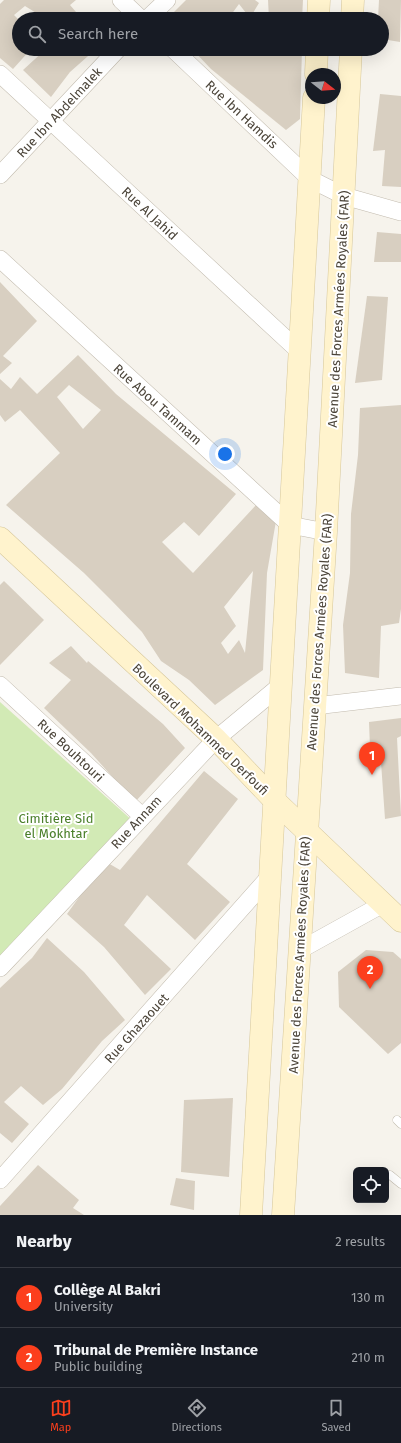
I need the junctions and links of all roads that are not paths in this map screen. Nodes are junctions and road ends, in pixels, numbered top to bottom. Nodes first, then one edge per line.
1 (121, 0) edge
2 (167, 0) edge
3 (319, 0) edge
4 (353, 0) edge
5 (134, 12) edge
6 (154, 12) edge
7 (318, 12) edge
8 (352, 12) edge
9 (111, 56) edge
10 (180, 56) edge
11 (317, 56) edge
12 (351, 56) edge
13 (316, 68) edge
14 (0, 74) edge
15 (314, 104) edge
16 (50, 120) junction
17 (0, 175) edge
18 (310, 179) junction
19 (344, 196) junction
20 (401, 212) edge
21 (0, 259) edge
22 (300, 352) junction
23 (290, 525) junction
24 (326, 532) junction
25 (0, 538) edge
26 (0, 685) edge
27 (281, 685) junction
28 (401, 696) edge
29 (315, 706) junction
30 (216, 739) junction
31 (275, 801) junction
32 (142, 816) junction
33 (307, 832) junction
34 (272, 875) junction
35 (383, 904) junction
36 (401, 921) edge
37 (300, 950) junction
38 (0, 968) edge
39 (390, 1175) dead end
40 (0, 1180) edge
41 (401, 1184) edge
42 (251, 1215) edge
43 (283, 1215) edge

1 - 5 street
2 - 6 street
3 - 7 main road
4 - 8 main road
9 - 16 street, Rue Ibn Abdelmalek
10 - 18 street, Rue Ibn Hamdis
11 - 13 main road
12 - 19 main road, Avenue des Forces Armées Royales (FAR)
14 - 16 street, Rue Al Jahid
15 - 18 main road
16 - 17 street, Rue Ibn Abdelmalek
16 - 22 street, Rue Al Jahid
18 - 19 street, Rue Ibn Hamdis
18 - 22 main road
19 - 20 street, Rue Ibn Hamdis
19 - 24 main road, Avenue des Forces Armées Royales (FAR)
21 - 23 street, Rue Abou Tammam
22 - 23 main road
23 - 24 street
23 - 27 main road
24 - 29 main road, Avenue des Forces Armées Royales (FAR)
25 - 30 main road, Boulevard Mohammed Derfoufi
26 - 32 street, Rue Bouhtouri
27 - 30 street, Rue Annam
27 - 31 main road
28 - 29 street
29 - 33 main road, Avenue des Forces Armées Royales (FAR)
30 - 31 main road, Boulevard Mohammed Derfoufi
30 - 32 street, Rue Annam
31 - 33 main road, Boulevard Mohammed Derfoufi
31 - 34 main road
32 - 38 street, Rue Annam
33 - 35 main road, Boulevard Mohammed Derfoufi
33 - 37 main road, Avenue des Forces Armées Royales (FAR)
34 - 40 street, Rue Ghazaouet
34 - 42 main road
35 - 36 main road, Boulevard Mohammed Derfoufi
35 - 37 street
37 - 43 main road, Avenue des Forces Armées Royales (FAR)
39 - 41 lane

